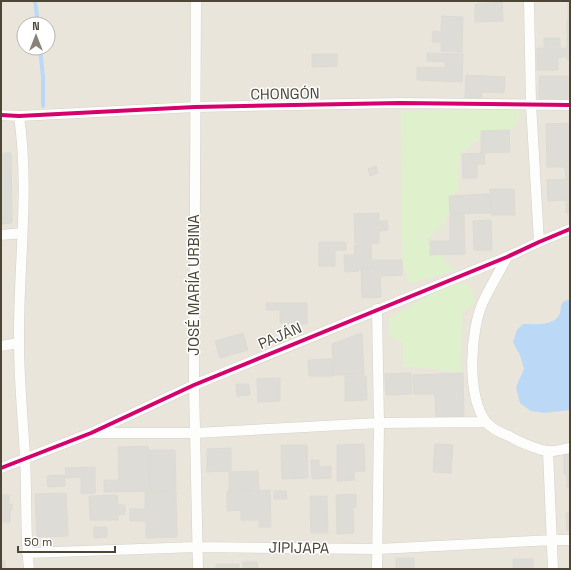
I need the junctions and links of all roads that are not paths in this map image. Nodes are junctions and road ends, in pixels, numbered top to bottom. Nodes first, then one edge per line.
1 (196, 1) edge
2 (529, 1) edge
3 (531, 104) junction
4 (570, 104) edge
5 (195, 108) junction
6 (1, 115) edge
7 (19, 116) junction
8 (570, 229) edge
9 (22, 233) junction
10 (1, 235) edge
11 (539, 242) junction
12 (508, 257) junction
13 (377, 309) junction
14 (19, 343) junction
15 (1, 346) edge
16 (194, 385) junction
17 (486, 422) junction
18 (379, 424) junction
19 (91, 433) junction
20 (195, 433) junction
21 (570, 448) edge
22 (548, 451) junction
23 (25, 458) junction
24 (1, 468) edge
25 (553, 540) junction
26 (570, 540) edge
27 (197, 547) junction
28 (378, 549) junction
29 (27, 553) junction
30 (29, 569) edge
31 (198, 569) edge
32 (377, 569) edge
33 (553, 569) edge

1 - 5 street, JOSÉ MARÍA URBINA
2 - 3 street
3 - 4 street, CHONGÓN
3 - 5 street, CHONGÓN
3 - 11 street
5 - 7 street, CHONGÓN
5 - 16 street, JOSÉ MARÍA URBINA
6 - 7 street, CHONGÓN
7 - 9 street
8 - 11 street, PAJÁN
9 - 10 street
9 - 14 street
11 - 12 street, PAJÁN
12 - 13 street, PAJÁN
12 - 17 street
13 - 16 street, PAJÁN
13 - 18 street
14 - 15 street
14 - 23 street
16 - 19 street, PAJÁN
16 - 20 street, JOSÉ MARÍA URBINA
17 - 18 street
17 - 22 street
18 - 20 street
18 - 28 street
19 - 20 street
19 - 23 street, PAJÁN
20 - 27 street, JOSÉ MARÍA URBINA
21 - 22 street
22 - 25 street
23 - 24 street, PAJÁN
23 - 29 street
25 - 26 street, JIPIJAPA
25 - 28 street, JIPIJAPA
25 - 33 street
27 - 28 street, JIPIJAPA
27 - 29 street, JIPIJAPA
27 - 31 street, JOSÉ MARÍA URBINA
28 - 32 street
29 - 30 street

